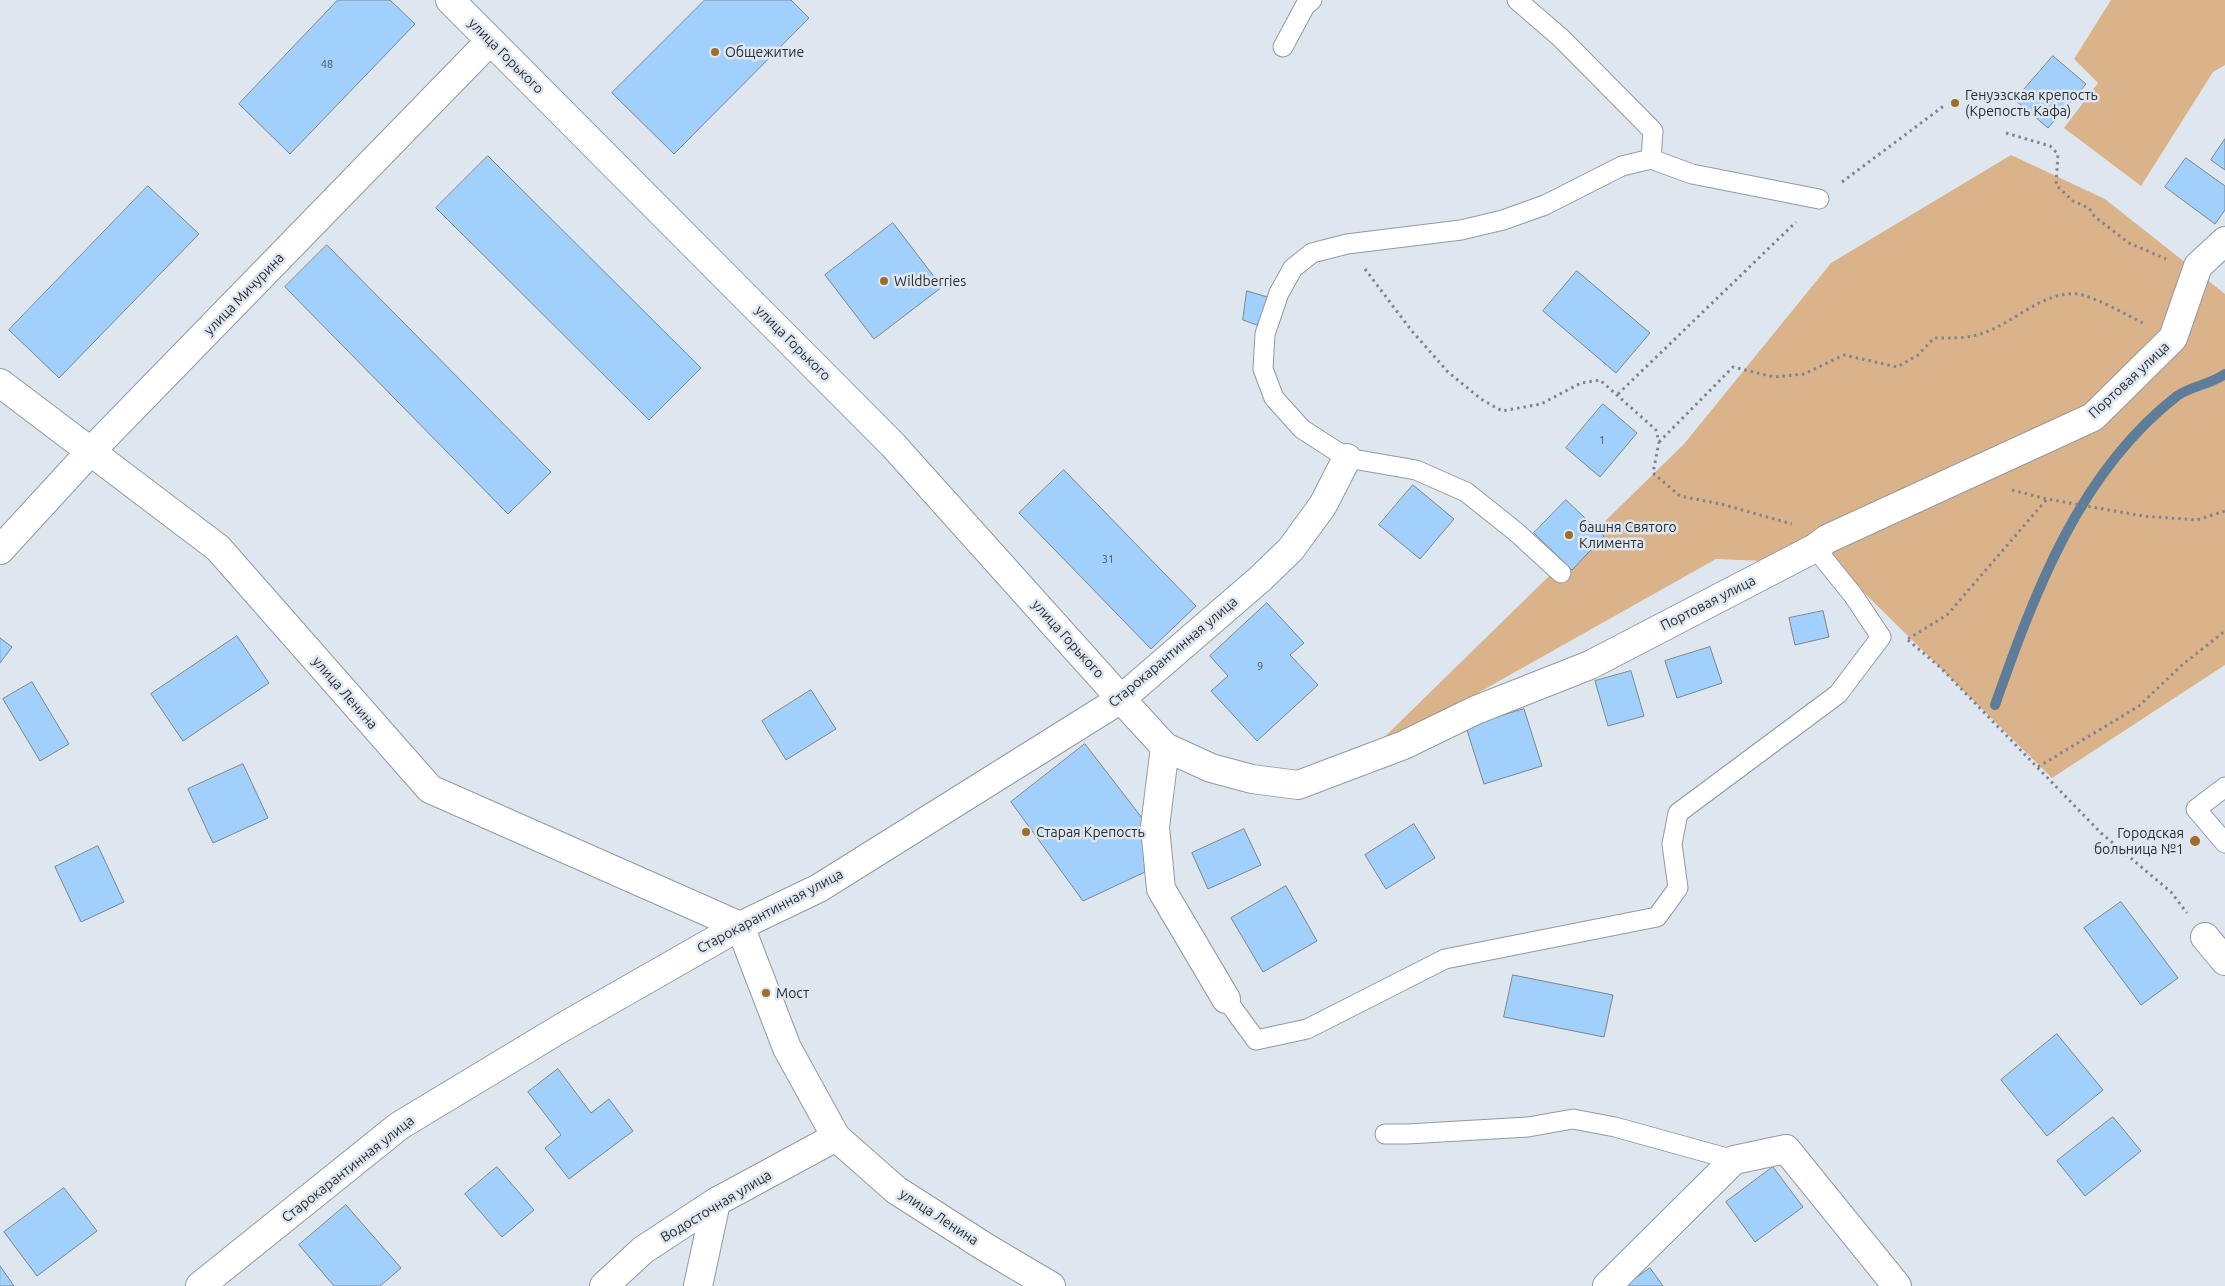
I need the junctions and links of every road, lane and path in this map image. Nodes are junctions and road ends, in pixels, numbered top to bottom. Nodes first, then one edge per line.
1 (450, 0) edge
2 (1312, 0) edge
3 (1517, 0) edge
4 (490, 41) junction
5 (1283, 47) dead end
6 (1945, 106) dead end
7 (2006, 133) dead end
8 (1650, 159) junction
9 (1819, 199) junction
10 (2225, 241) edge
11 (1347, 244) junction
12 (2198, 266) junction
13 (2173, 338) junction
14 (0, 384) edge
15 (1618, 394) junction
16 (1659, 442) junction
17 (90, 452) junction
18 (1346, 458) junction
19 (2009, 489) dead end
20 (2046, 499) junction
21 (2225, 511) edge
22 (1821, 544) junction
23 (0, 550) edge
24 (1561, 573) dead end
25 (2225, 631) edge
26 (1881, 637) junction
27 (1908, 640) junction
28 (1121, 699) junction
29 (1165, 747) junction
30 (2038, 767) junction
31 (2225, 787) edge
32 (2225, 843) edge
33 (740, 926) junction
34 (2205, 938) joint
35 (2225, 961) edge
36 (1226, 999) joint
37 (1385, 1134) dead end
38 (836, 1137) junction
39 (1734, 1160) junction
40 (716, 1202) junction
41 (200, 1286) edge
42 (604, 1286) edge
43 (698, 1286) edge
44 (1051, 1286) edge
45 (1607, 1286) edge
46 (1896, 1286) edge

1 - 4 street, улица Горького
2 - 5 lane
3 - 8 lane
4 - 17 street, улица Мичурина
4 - 28 street, улица Горького
6 - 9 path
7 - 12 path
8 - 9 lane
8 - 11 lane
9 - 15 path
10 - 12 street, Портовая улица
11 - 15 path
11 - 18 lane
12 - 13 street, Портовая улица
13 - 16 path
13 - 22 street, Портовая улица
14 - 17 street, улица Ленина
15 - 16 path
16 - 22 path
17 - 23 street, улица Мичурина
17 - 33 street, улица Ленина
18 - 24 lane
18 - 28 street, Старокарантинная улица
19 - 20 path
20 - 21 path
20 - 27 path
22 - 26 lane
22 - 29 street, Портовая улица
25 - 30 path
26 - 27 path
26 - 36 lane
27 - 30 path
28 - 29 street, Портовая улица
28 - 33 street, Старокарантинная улица
29 - 36 street
30 - 34 path
31 - 32 lane
33 - 38 street, улица Ленина
33 - 41 street, Старокарантинная улица
34 - 35 street
37 - 39 lane
38 - 40 street, Водосточная улица
38 - 44 street, улица Ленина
39 - 45 street
39 - 46 street
40 - 42 street, Водосточная улица
40 - 43 street

